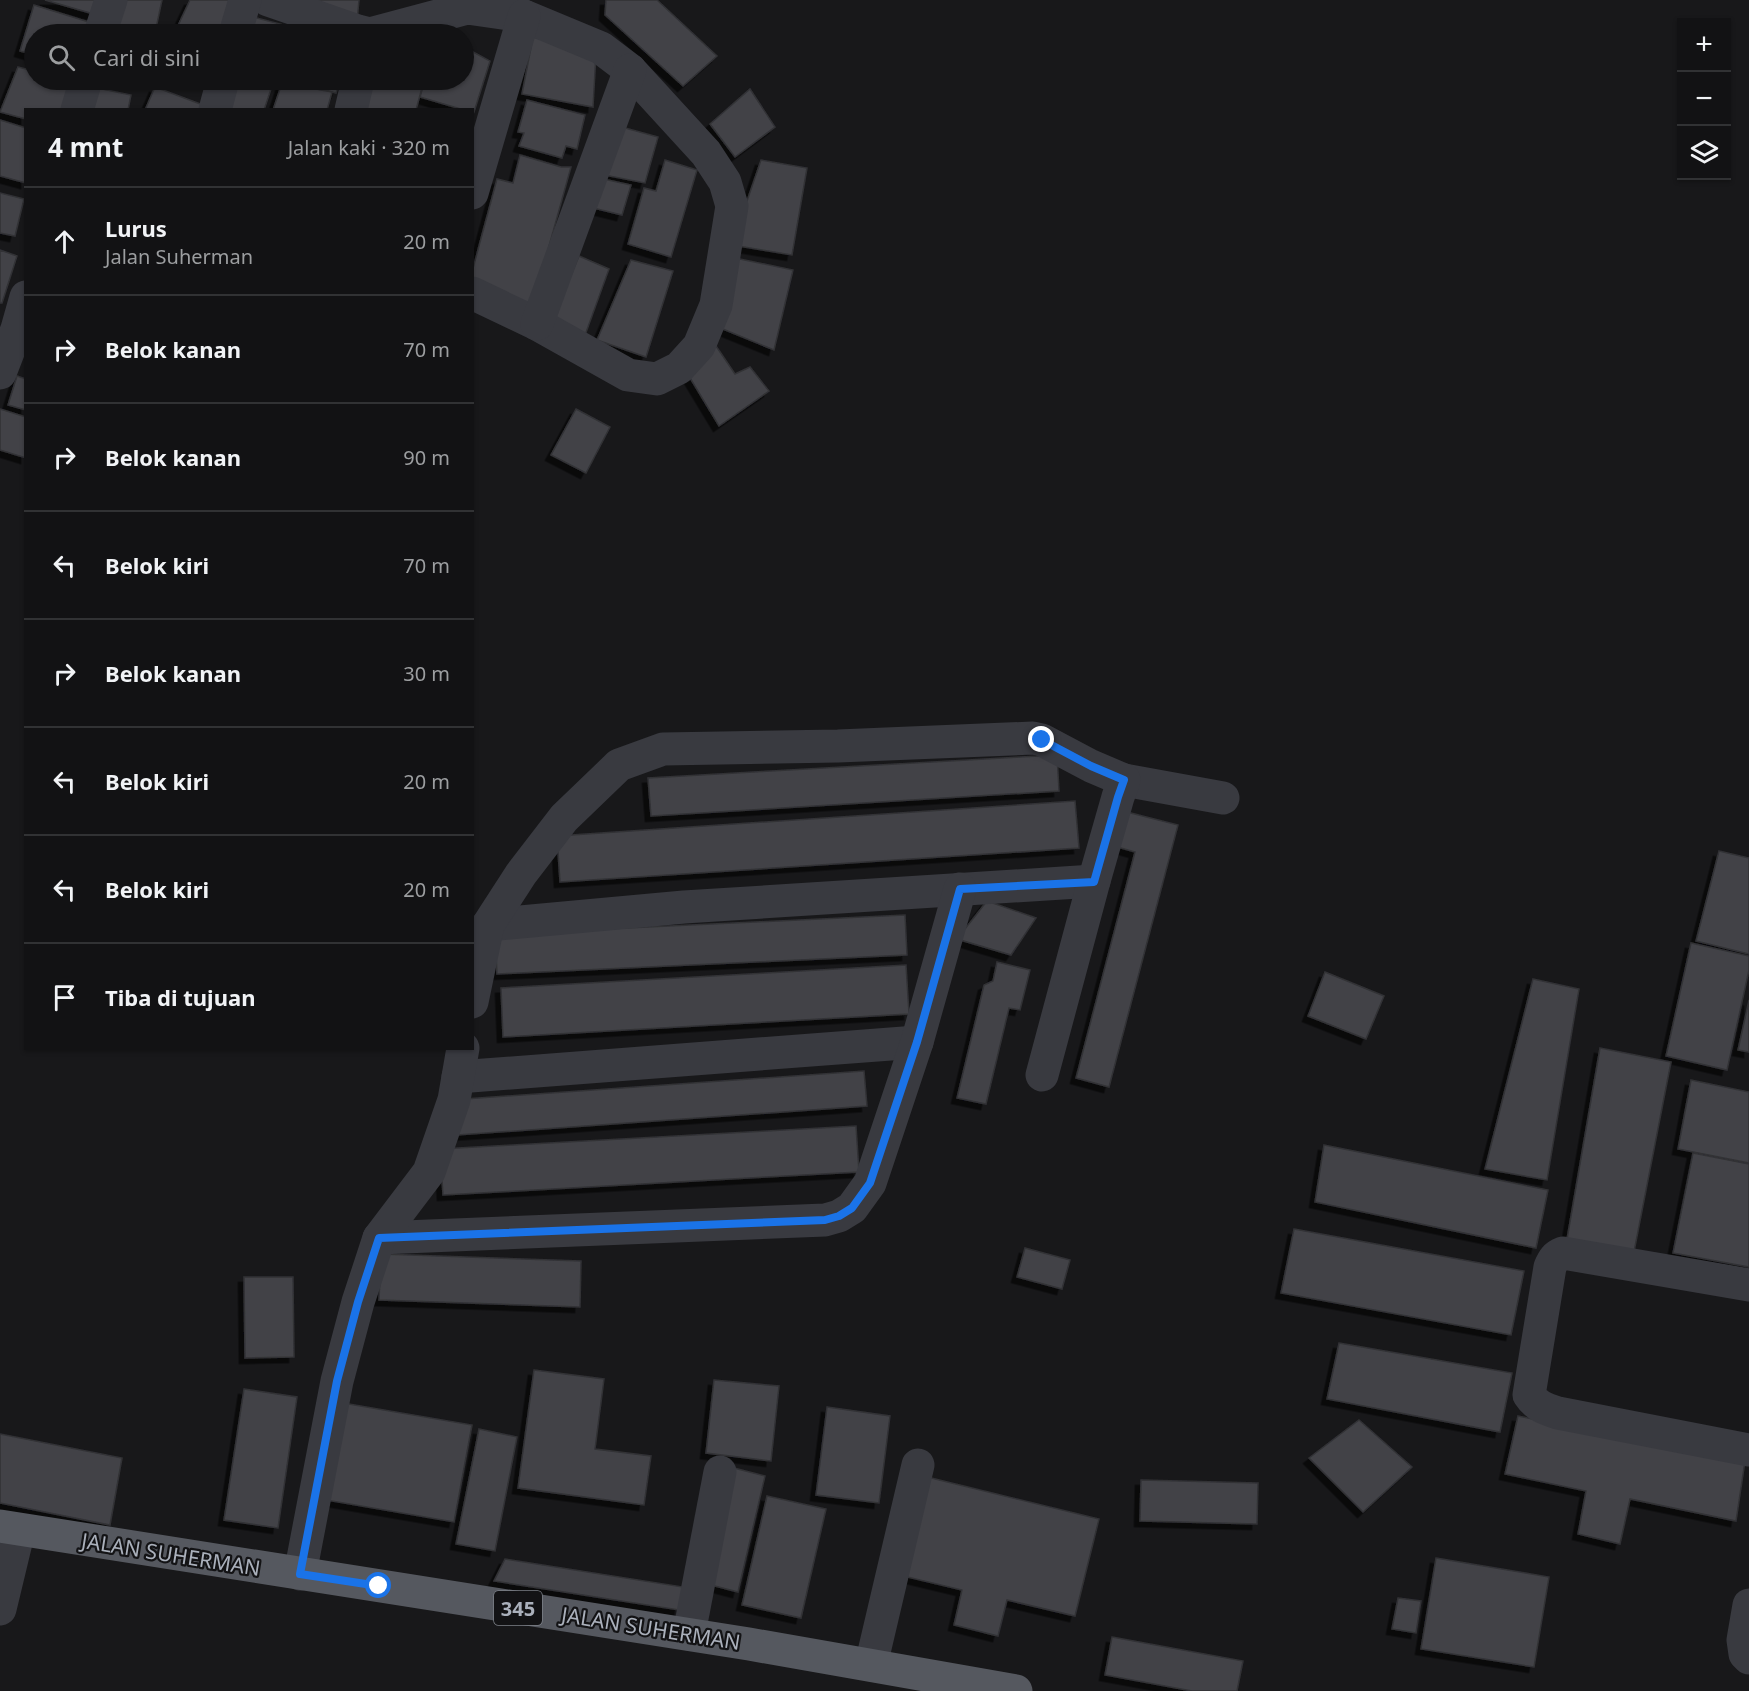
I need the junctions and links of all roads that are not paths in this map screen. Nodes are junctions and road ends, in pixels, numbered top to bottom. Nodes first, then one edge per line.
1 (111, 0) edge
2 (245, 0) edge
3 (268, 0) edge
4 (524, 16) junction
5 (103, 24) edge
6 (238, 24) edge
7 (338, 24) edge
8 (407, 24) edge
9 (630, 70) junction
10 (83, 90) edge
11 (220, 90) edge
12 (356, 90) edge
13 (78, 108) edge
14 (216, 108) edge
15 (351, 108) edge
16 (474, 186) edge
17 (474, 294) edge
18 (24, 300) edge
19 (537, 324) junction
20 (9, 325) edge
21 (0, 373) edge
22 (1124, 780) junction
23 (1223, 798) dead end
24 (1094, 882) junction
25 (960, 889) junction
26 (488, 925) junction
27 (474, 992) edge
28 (917, 1042) junction
29 (461, 1063) edge
30 (1042, 1075) dead end
31 (379, 1238) junction
32 (1749, 1285) edge
33 (1749, 1450) edge
34 (918, 1465) dead end
35 (720, 1472) dead end
36 (9, 1528) edge
37 (300, 1574) junction
38 (1749, 1605) edge
39 (0, 1609) edge
40 (689, 1634) junction
41 (1749, 1658) edge
42 (871, 1665) junction
43 (1016, 1691) edge

1 - 5 street
2 - 6 street
3 - 7 street
4 - 8 street
4 - 9 street
4 - 16 street
9 - 19 street
9 - 19 street
10 - 13 street
11 - 14 street
12 - 15 street
17 - 19 street
18 - 20 street
20 - 21 street
22 - 23 street
22 - 24 street
22 - 26 street
24 - 25 street
24 - 30 street
25 - 26 street
25 - 28 street
26 - 27 street
28 - 29 street
28 - 31 street
29 - 31 street
31 - 37 street
32 - 33 street
34 - 42 street
35 - 40 street
36 - 37 main road, JALAN SUHERMAN / 345
36 - 39 street
37 - 40 main road, JALAN SUHERMAN / 345
38 - 41 street
40 - 42 main road, JALAN SUHERMAN / 345
42 - 43 main road, JALAN SUHERMAN / 345

